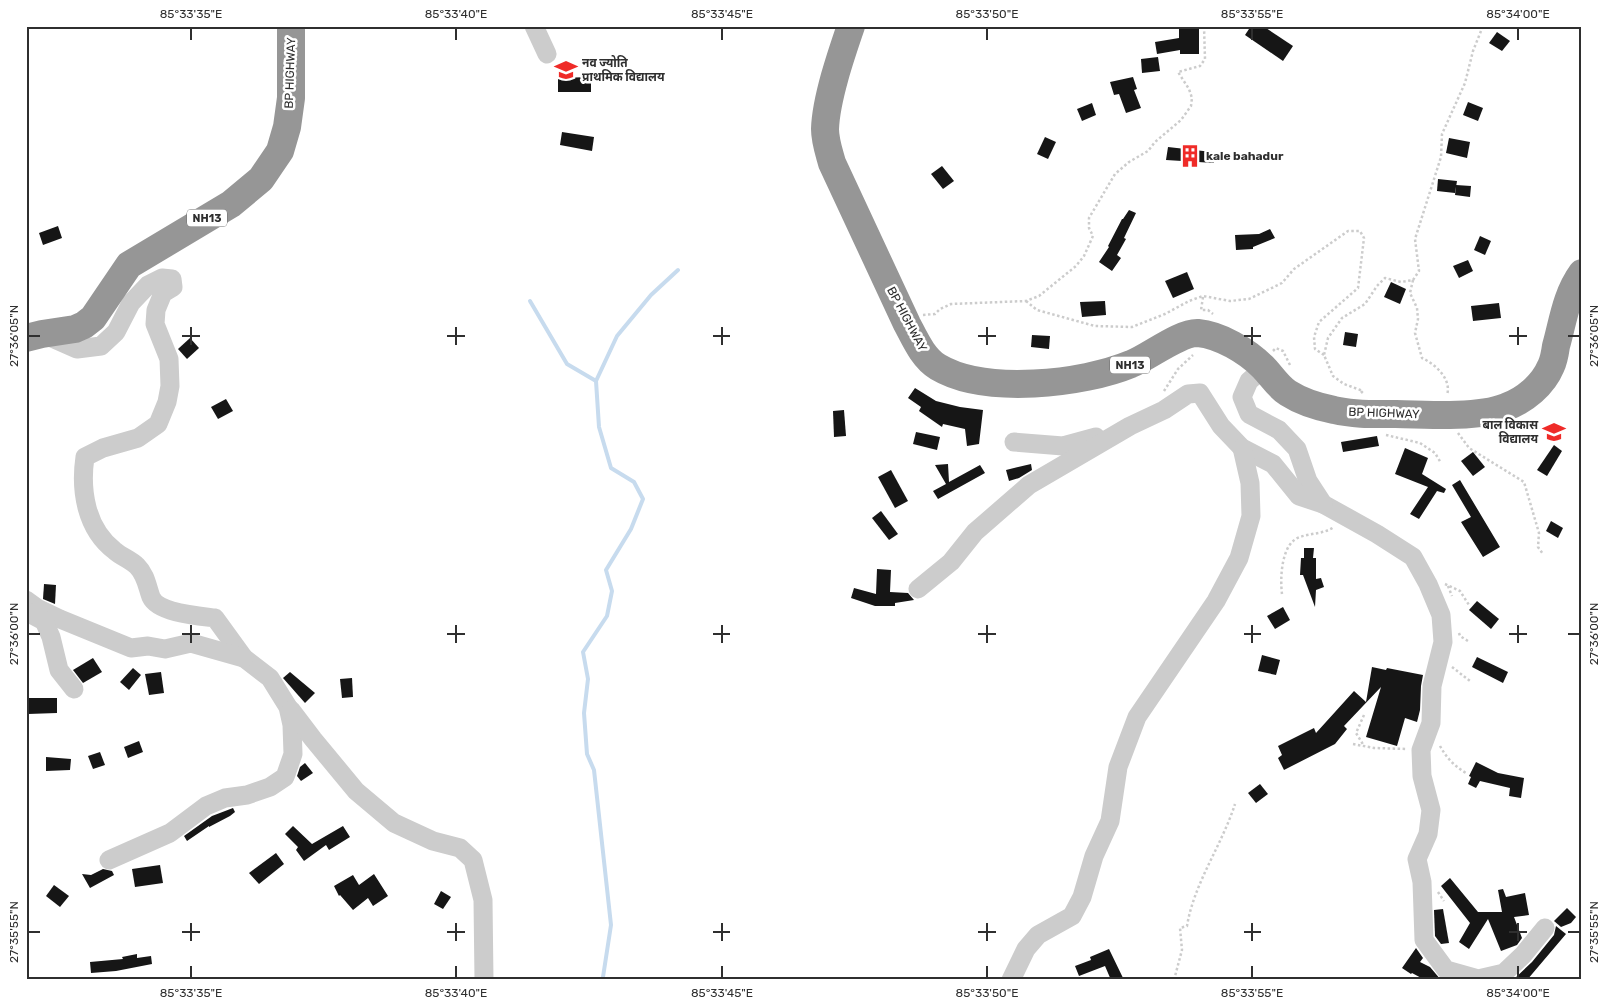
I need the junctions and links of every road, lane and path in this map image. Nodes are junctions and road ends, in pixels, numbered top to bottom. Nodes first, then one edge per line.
1 (291, 26) edge
2 (534, 26) edge
3 (851, 26) edge
4 (1204, 26) edge
5 (1483, 26) edge
6 (547, 54) dead end
7 (1582, 273) edge
8 (1026, 301) junction
9 (907, 324) junction
10 (1195, 333) junction
11 (34, 336) edge
12 (1324, 355) junction
13 (1261, 365) junction
14 (1294, 373) dead end
15 (1357, 396) dead end
16 (1162, 403) junction
17 (1383, 435) dead end
18 (1014, 442) dead end
19 (1242, 448) junction
20 (1441, 463) dead end
21 (1328, 506) junction
22 (918, 588) dead end
23 (1282, 594) dead end
24 (26, 600) edge
25 (26, 612) edge
26 (244, 658) junction
27 (74, 689) dead end
28 (288, 706) junction
29 (1364, 715) dead end
30 (1430, 725) junction
31 (1354, 744) dead end
32 (1364, 746) junction
33 (1421, 758) junction
34 (1466, 773) dead end
35 (1235, 804) dead end
36 (109, 860) dead end
37 (1545, 928) dead end
38 (484, 980) edge
39 (1012, 980) edge
40 (1174, 980) edge

1 - 11 highway, BP HIGHWAY / NH13
2 - 6 street
3 - 9 highway, BP HIGHWAY / NH13
4 - 8 path
5 - 12 path
7 - 13 highway, BP HIGHWAY
8 - 9 path
8 - 12 path
9 - 10 highway, BP HIGHWAY / NH13
10 - 13 highway, BP HIGHWAY
10 - 16 path
11 - 26 street
12 - 15 path
13 - 14 path
13 - 21 street
16 - 18 street
16 - 19 street
16 - 22 street
17 - 20 path
19 - 21 street
19 - 39 street
21 - 23 path
21 - 30 street
24 - 26 street
25 - 27 street
26 - 28 street
28 - 36 street
28 - 38 street
29 - 32 path
30 - 33 street
30 - 34 path
31 - 32 path
32 - 33 path
33 - 37 street
35 - 40 path

